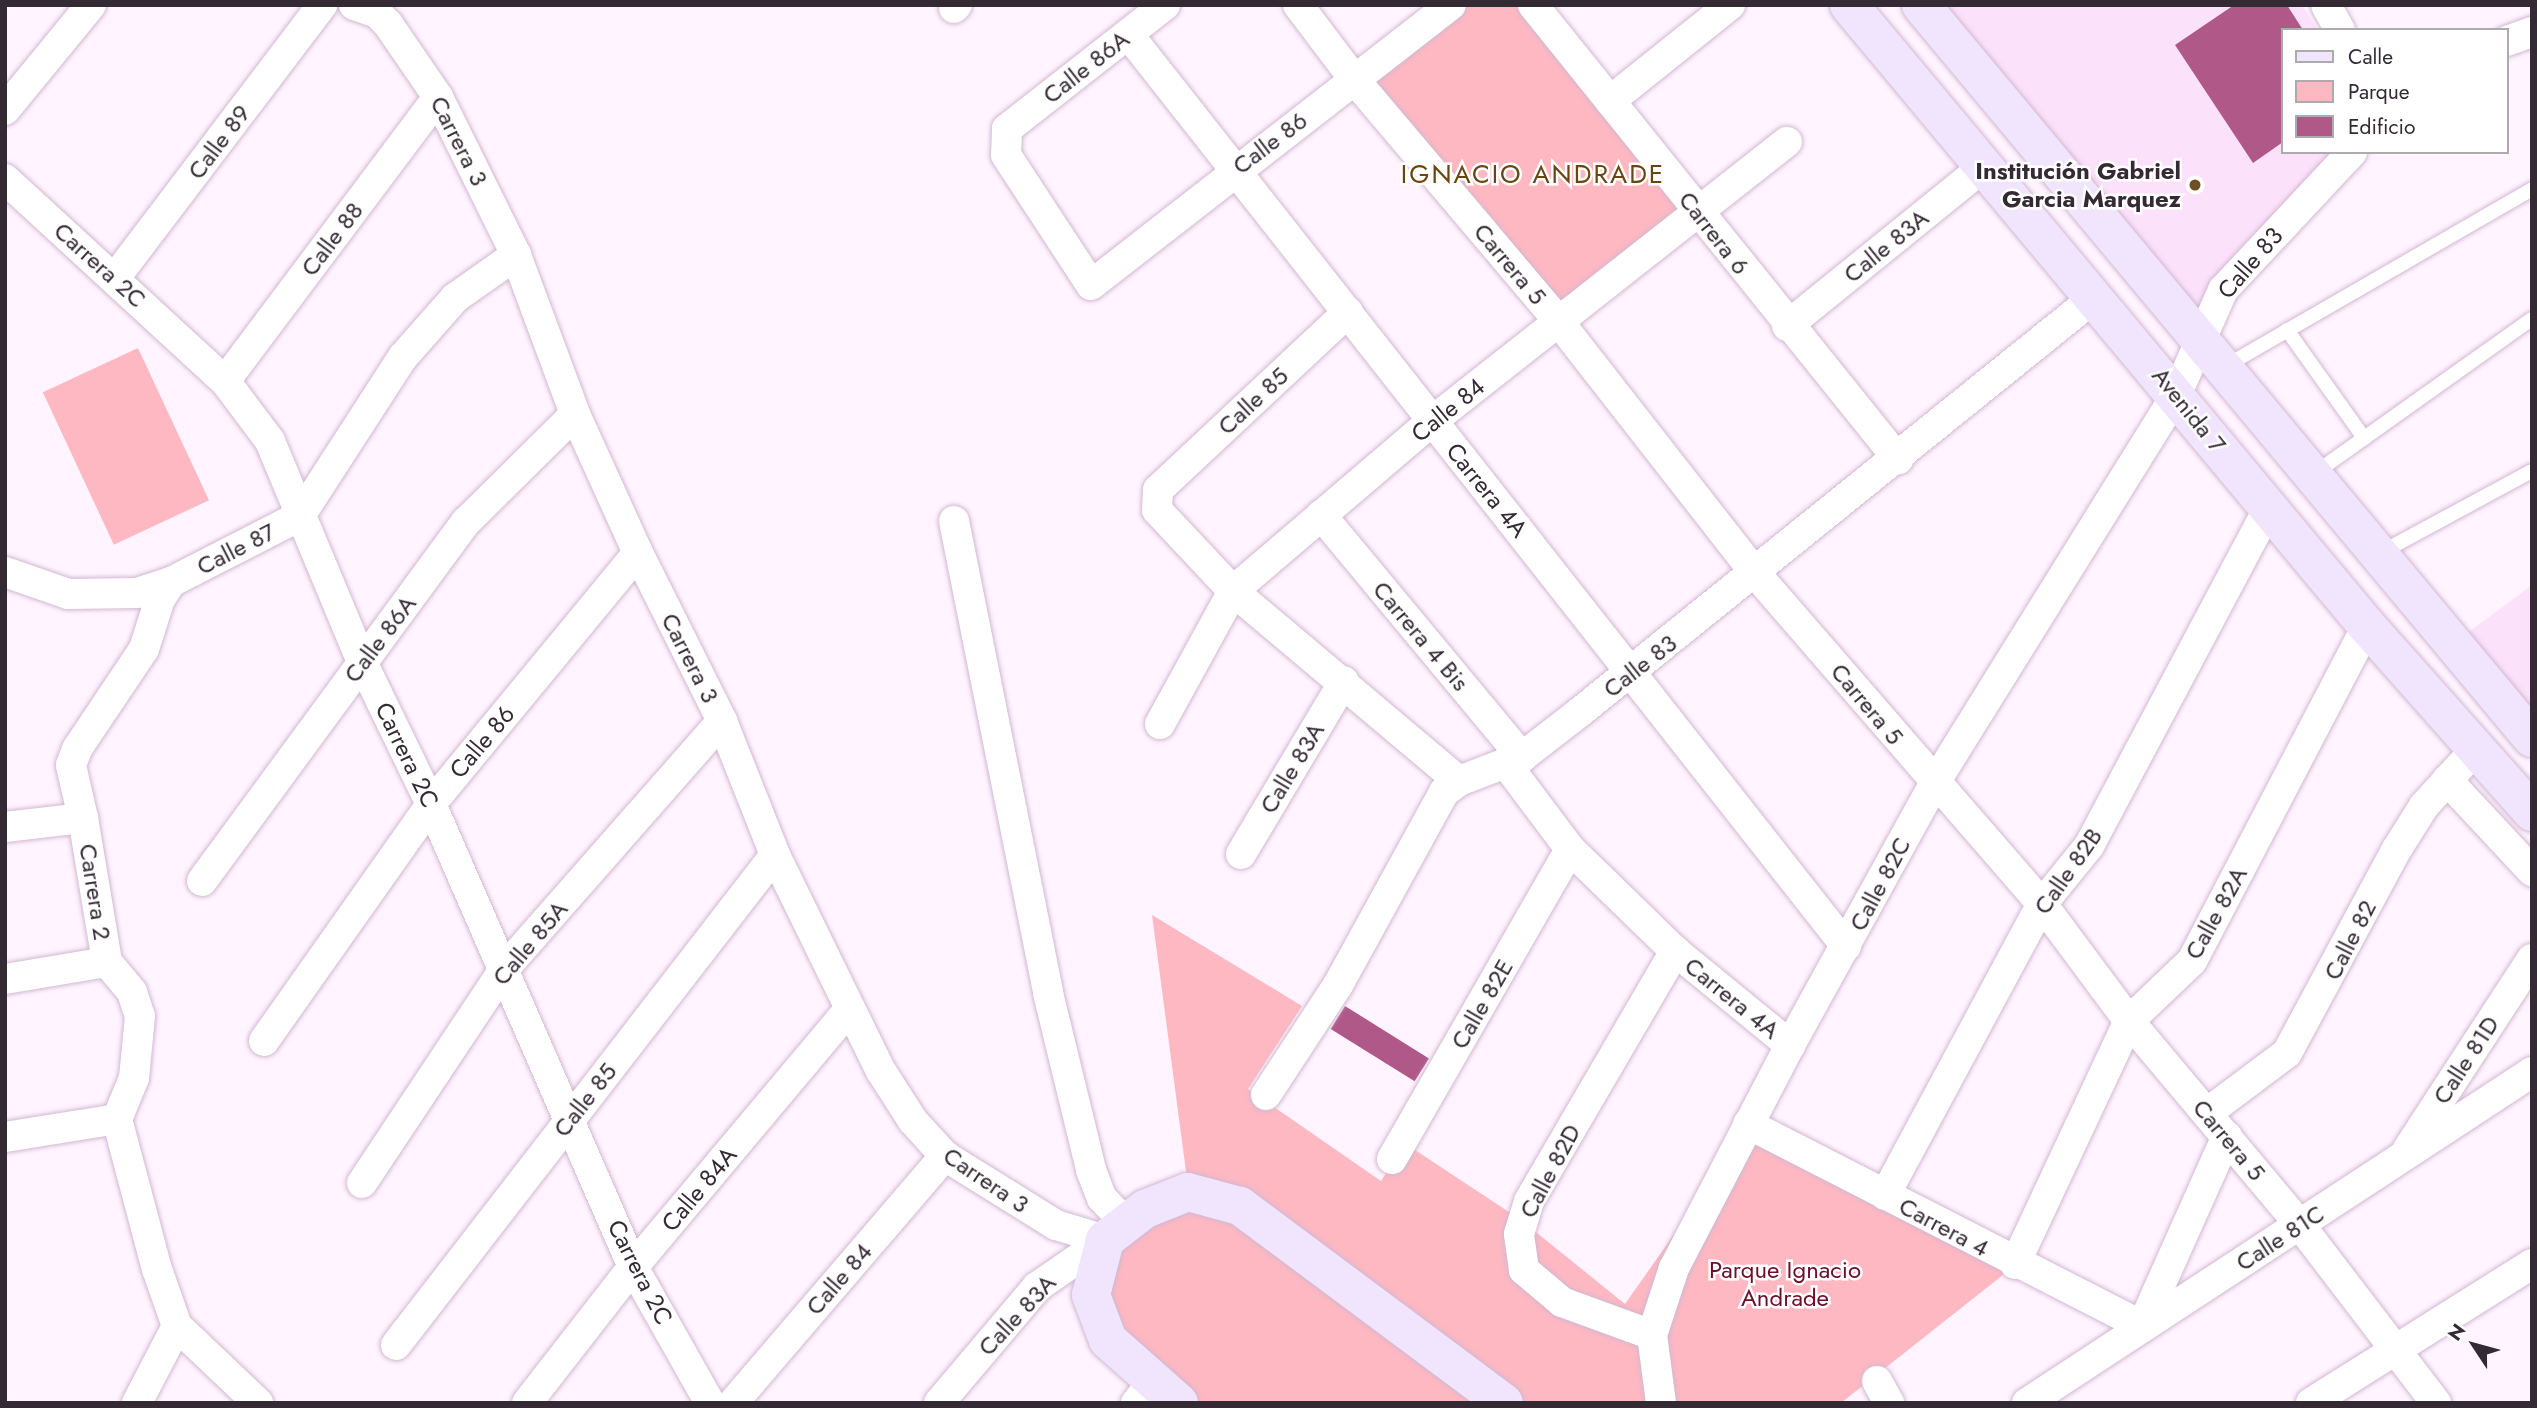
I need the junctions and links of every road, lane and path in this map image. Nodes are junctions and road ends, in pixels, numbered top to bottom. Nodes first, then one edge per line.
1 (91, 5) edge
2 (322, 5) edge
3 (354, 5) edge
4 (1165, 5) edge
5 (1298, 5) edge
6 (1451, 5) edge
7 (1533, 5) edge
8 (1730, 5) edge
9 (1849, 5) edge
10 (1921, 5) edge
11 (2326, 5) edge
12 (2339, 28) edge
13 (2532, 32) edge
14 (1128, 34) junction
15 (2509, 40) edge
16 (1354, 79) junction
17 (438, 97) junction
18 (1610, 101) junction
19 (5, 110) edge
20 (1787, 142) dead end
21 (2350, 154) edge
22 (1986, 165) junction
23 (1234, 170) junction
24 (5, 179) edge
25 (2532, 189) edge
26 (1698, 212) junction
27 (516, 255) junction
28 (115, 278) junction
29 (1091, 285) joint
30 (2095, 297) junction
31 (1348, 312) junction
32 (2532, 319) edge
33 (1559, 322) junction
34 (1787, 326) junction
35 (2287, 330) junction
36 (2210, 357) junction
37 (225, 382) junction
38 (2176, 393) junction
39 (575, 414) junction
40 (1431, 422) junction
41 (2364, 438) junction
42 (1898, 459) junction
43 (2532, 471) edge
44 (2311, 476) junction
45 (2269, 507) junction
46 (1321, 515) junction
47 (300, 516) junction
48 (954, 522) dead end
49 (638, 553) junction
50 (2378, 555) junction
51 (5, 572) edge
52 (1756, 574) junction
53 (171, 582) junction
54 (1233, 591) junction
55 (2367, 626) junction
56 (362, 662) junction
57 (1634, 671) junction
58 (1344, 681) junction
59 (722, 721) junction
60 (1160, 724) dead end
61 (2532, 738) edge
62 (2475, 750) junction
63 (1514, 761) junction
64 (2447, 780) junction
65 (1459, 781) junction
66 (1934, 784) junction
67 (431, 804) junction
68 (2532, 812) edge
69 (83, 818) junction
70 (5, 827) edge
71 (1570, 849) junction
72 (775, 855) junction
73 (1241, 855) dead end
74 (2532, 871) edge
75 (202, 881) dead end
76 (2042, 904) junction
77 (1846, 946) junction
78 (1675, 951) junction
79 (2532, 959) edge
80 (107, 962) junction
81 (504, 969) junction
82 (5, 979) edge
83 (849, 1010) junction
84 (2129, 1021) junction
85 (264, 1041) dead end
86 (1790, 1045) junction
87 (2532, 1072) edge
88 (1266, 1095) dead end
89 (2207, 1113) junction
90 (117, 1119) junction
91 (570, 1121) junction
92 (1748, 1124) junction
93 (2227, 1136) junction
94 (5, 1137) edge
95 (945, 1156) junction
96 (1392, 1159) dead end
97 (2400, 1162) junction
98 (362, 1183) dead end
99 (1885, 1195) junction
100 (1134, 1217) junction
101 (2300, 1225) junction
102 (1105, 1240) junction
103 (2015, 1264) junction
104 (2532, 1264) edge
105 (633, 1267) junction
106 (177, 1326) junction
107 (2142, 1326) junction
108 (1652, 1335) junction
109 (396, 1345) dead end
110 (2395, 1350) junction
111 (1156, 1396) edge
112 (137, 1403) edge
113 (258, 1403) edge
114 (527, 1403) edge
115 (710, 1403) edge
116 (733, 1403) edge
117 (939, 1403) edge
118 (1504, 1403) edge
119 (1661, 1403) edge
120 (2027, 1403) edge
121 (2311, 1403) edge
122 (2435, 1403) edge

1 - 19 street
2 - 28 street, Calle 89
3 - 17 street, Carrera 3
4 - 14 street, Calle 86A
5 - 16 street, Carrera 5
6 - 16 street, Calle 86
7 - 18 street, Carrera 6
8 - 18 street
9 - 22 main road, Avenida 7
10 - 36 main road, Avenida 7
11 - 12 street
13 - 15 street
14 - 23 street, Carrera 4A
14 - 29 street, Calle 86A
16 - 23 street, Calle 86
16 - 33 street, Carrera 5
17 - 27 street, Carrera 3
17 - 37 street, Calle 88
18 - 26 street, Carrera 6
20 - 26 street, Calle 84
21 - 36 street, Calle 83
22 - 30 main road, Avenida 7
22 - 34 street, Calle 83A
23 - 29 street, Calle 86
23 - 31 street, Carrera 4A
24 - 28 street, Carrera 2C
25 - 35 lane
26 - 33 street, Calle 84
26 - 34 street, Carrera 6
27 - 39 street, Carrera 3
27 - 47 street, Calle 87
28 - 37 street, Carrera 2C
30 - 38 main road, Avenida 7
30 - 42 street, Calle 83
31 - 40 street, Carrera 4A
31 - 54 street, Calle 85
32 - 41 lane
33 - 40 street, Calle 84
33 - 52 street, Carrera 5
34 - 42 street, Carrera 6
35 - 36 lane
35 - 41 lane
36 - 38 street, Calle 83
36 - 44 main road, Avenida 7
37 - 47 street, Carrera 2C
38 - 45 main road, Avenida 7
38 - 66 street, Calle 82C
39 - 49 street, Carrera 3
39 - 56 street, Calle 86A
40 - 46 street, Calle 84
40 - 57 street, Carrera 4A
41 - 44 lane
42 - 52 street, Calle 83
43 - 50 lane
44 - 50 main road, Avenida 7
45 - 55 main road, Avenida 7
45 - 76 street, Calle 82B
46 - 54 street, Calle 84
46 - 63 street, Carrera 4 Bis
47 - 53 street, Calle 87
47 - 56 street, Carrera 2C
48 - 100 street
49 - 59 street, Carrera 3
49 - 67 street, Calle 86
50 - 61 main road, Avenida 7
51 - 53 street
52 - 57 street, Calle 83
52 - 66 street, Carrera 5
53 - 69 street, Calle 87
54 - 58 street
54 - 60 street, Calle 84
55 - 62 main road, Avenida 7
55 - 84 street, Calle 82A
56 - 67 street, Carrera 2C
56 - 75 street, Calle 86A
57 - 63 street, Calle 83
57 - 77 street, Carrera 4A
58 - 65 street
58 - 73 street, Calle 83A
59 - 72 street, Carrera 3
59 - 81 street, Calle 85A
62 - 64 street, Calle 82
62 - 68 main road, Avenida 7
63 - 65 street, Calle 83
63 - 71 street, Carrera 4A
64 - 74 street
64 - 89 street, Calle 82
65 - 88 street
66 - 76 street, Carrera 5
66 - 77 street, Calle 82C
67 - 81 street, Carrera 2C
67 - 85 street, Calle 86
69 - 70 street
69 - 80 street, Carrera 2
71 - 78 street, Carrera 4A
71 - 96 street, Calle 82E
72 - 83 street, Carrera 3
72 - 91 street, Calle 85
76 - 84 street, Carrera 5
76 - 99 street, Calle 82B
77 - 86 street, Calle 82C
78 - 86 street, Carrera 4A
78 - 108 street, Calle 82D
79 - 97 street, Calle 81D
80 - 82 street
80 - 90 street, Carrera 2
81 - 91 street, Carrera 2C
81 - 98 street, Calle 85A
83 - 95 street, Carrera 3
83 - 105 street, Calle 84A
84 - 89 street, Carrera 5
84 - 103 street, Calle 82A
86 - 92 street, Calle 82C
87 - 97 street, Calle 81C
89 - 93 street, Carrera 5
90 - 94 street
90 - 106 street
91 - 105 street, Carrera 2C
91 - 109 street, Calle 85
92 - 99 street, Carrera 4
92 - 108 street, Calle 82C
93 - 101 street, Carrera 5
93 - 107 street
95 - 102 street, Carrera 3
95 - 116 street, Calle 84
97 - 101 street, Calle 81C
99 - 103 street, Carrera 4
100 - 102 main road
100 - 118 main road
101 - 107 street, Calle 81C
101 - 110 street, Carrera 5
102 - 111 main road
102 - 117 street, Calle 83A
103 - 107 street, Carrera 4
104 - 110 street
105 - 114 street, Calle 84A
105 - 115 street, Carrera 2C
106 - 112 street
106 - 113 street
107 - 120 street, Calle 81C
108 - 119 street, Calle 82C
110 - 121 street
110 - 122 street, Carrera 5

